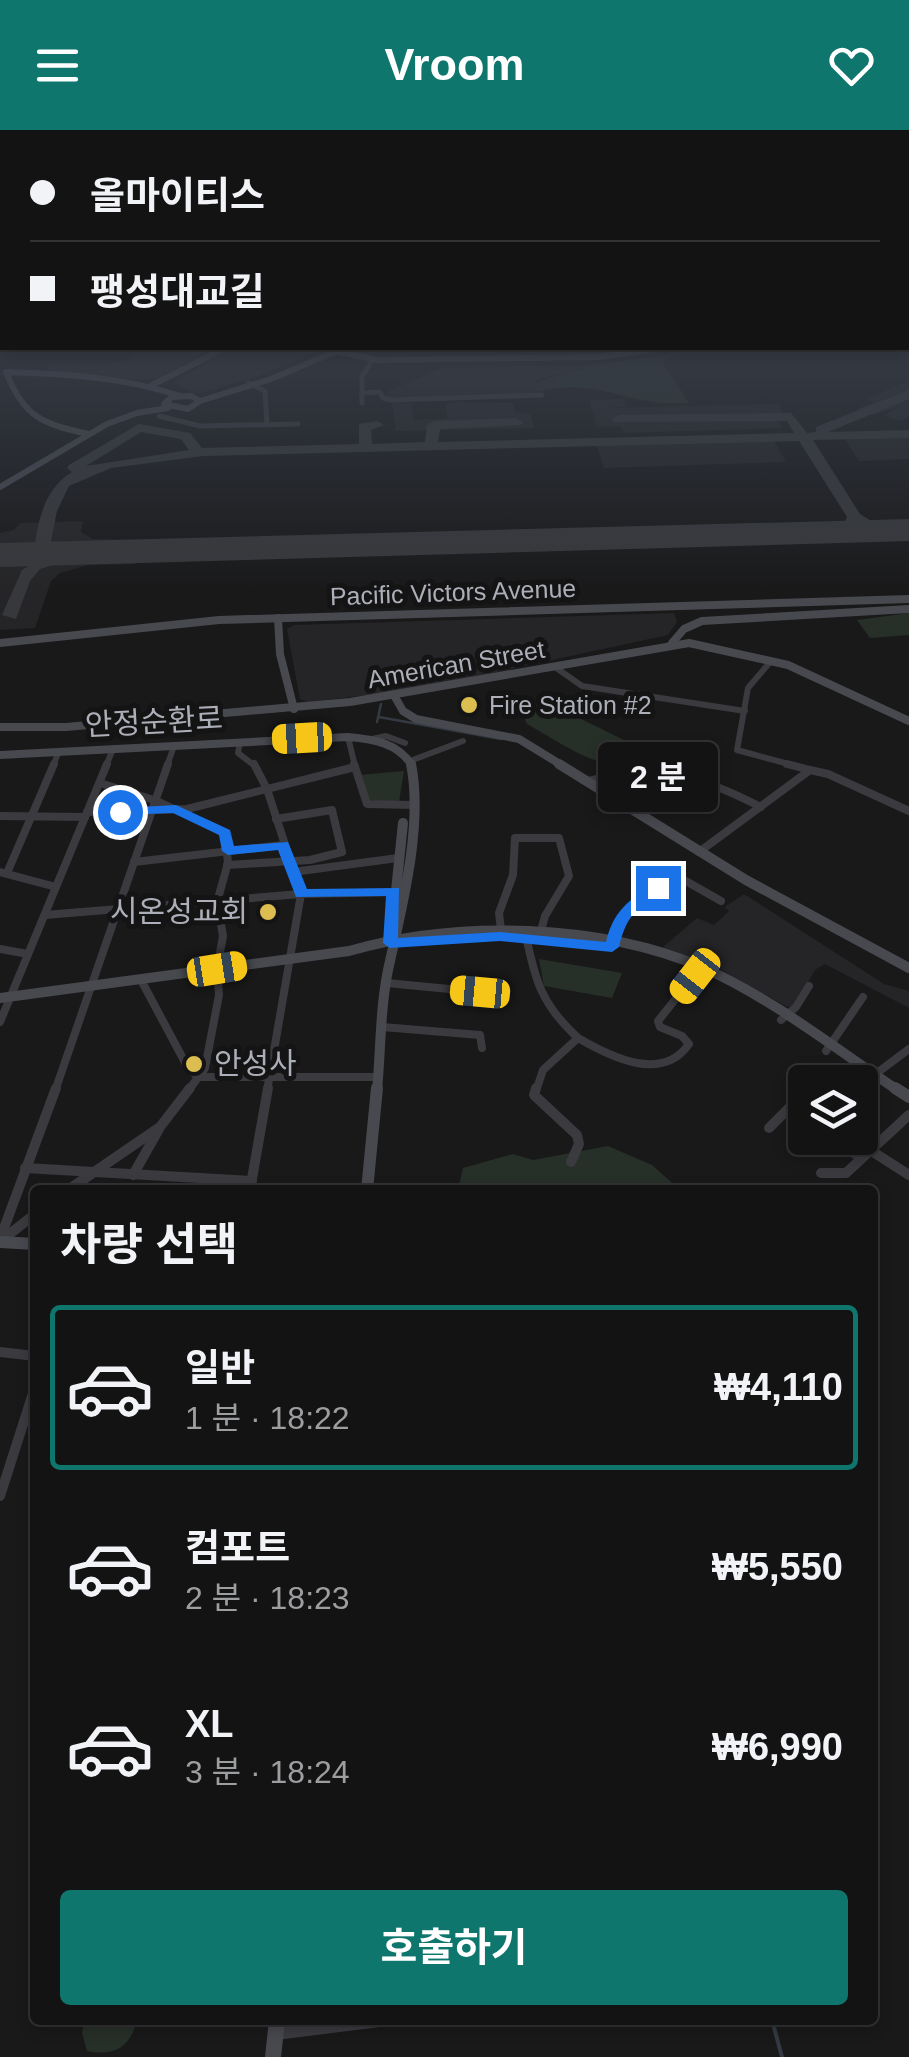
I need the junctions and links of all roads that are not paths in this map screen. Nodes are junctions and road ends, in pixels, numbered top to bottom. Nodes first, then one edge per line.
1 (28, 413) edge
2 (151, 413) edge
3 (161, 413) edge
4 (168, 413) edge
5 (266, 413) edge
6 (154, 422) dead end
7 (266, 424) junction
8 (298, 424) dead end
9 (89, 434) junction
10 (0, 487) edge
11 (909, 602) edge
12 (278, 618) junction
13 (0, 643) edge
14 (672, 643) junction
15 (771, 661) junction
16 (555, 667) junction
17 (395, 696) junction
18 (294, 709) junction
19 (745, 712) junction
20 (909, 721) edge
21 (0, 727) edge
22 (348, 739) junction
23 (372, 740) junction
24 (463, 741) dead end
25 (405, 743) dead end
26 (240, 744) junction
27 (174, 748) junction
28 (112, 751) junction
29 (58, 756) junction
30 (0, 757) edge
31 (410, 761) junction
32 (354, 767) junction
33 (810, 770) junction
34 (588, 781) junction
35 (100, 783) junction
36 (267, 789) junction
37 (157, 801) junction
38 (409, 804) junction
39 (760, 806) junction
40 (176, 809) junction
41 (153, 811) junction
42 (909, 811) edge
43 (86, 814) junction
44 (0, 816) edge
45 (32, 816) junction
46 (276, 819) junction
47 (284, 845) junction
48 (228, 851) junction
49 (699, 852) junction
50 (398, 858) junction
51 (290, 861) junction
52 (134, 862) junction
53 (227, 865) junction
54 (3, 872) edge
55 (293, 872) junction
56 (56, 886) junction
57 (398, 892) junction
58 (301, 894) junction
59 (217, 902) junction
60 (721, 902) dead end
61 (117, 910) junction
62 (45, 915) junction
63 (501, 930) junction
64 (540, 934) junction
65 (524, 935) junction
66 (394, 940) junction
67 (612, 944) junction
68 (0, 949) edge
69 (28, 954) junction
70 (290, 958) junction
71 (909, 968) edge
72 (217, 969) junction
73 (699, 969) junction
74 (141, 980) junction
75 (387, 983) junction
76 (94, 985) junction
77 (809, 986) dead end
78 (480, 992) dead end
79 (863, 996) dead end
80 (5, 998) edge
81 (784, 1018) junction
82 (0, 1022) edge
83 (382, 1027) junction
84 (578, 1038) junction
85 (482, 1048) dead end
86 (829, 1048) junction
87 (909, 1048) edge
88 (854, 1065) edge
89 (878, 1072) edge
90 (272, 1077) junction
91 (377, 1077) junction
92 (198, 1078) junction
93 (878, 1081) edge
94 (909, 1100) edge
95 (787, 1112) edge
96 (909, 1115) edge
97 (160, 1127) junction
98 (769, 1128) dead end
99 (878, 1143) edge
100 (865, 1155) edge
101 (868, 1155) edge
102 (571, 1162) dead end
103 (25, 1168) junction
104 (93, 1172) junction
105 (820, 1173) dead end
106 (133, 1175) junction
107 (909, 1175) edge
108 (75, 1185) edge
109 (240, 1185) edge
110 (251, 1185) edge
111 (368, 1185) edge
112 (30, 1218) edge
113 (0, 1241) edge
114 (30, 1244) edge
115 (0, 1352) edge
116 (30, 1355) edge
117 (30, 1398) edge
118 (5, 1459) edge
119 (0, 1496) edge
120 (308, 2025) edge
121 (276, 2027) edge
122 (273, 2057) edge

1 - 9 street
2 - 9 street
3 - 6 street
4 - 7 street
5 - 7 street
7 - 8 street
9 - 10 street
11 - 12 street, Pacific Victors Avenue
11 - 14 street, American Street
12 - 13 street, Pacific Victors Avenue
12 - 18 street
14 - 15 street
14 - 16 street, American Street
15 - 19 street
15 - 20 street
16 - 17 street, American Street
16 - 19 street
17 - 18 street, American Street
17 - 34 street
18 - 21 street, American Street
19 - 33 street
22 - 23 street, 안정순환로
22 - 26 street, 안정순환로
22 - 32 street
22 - 38 street, 안정순환로
23 - 25 street
23 - 31 street, 안정순환로
24 - 31 street
26 - 27 street, 안정순환로
26 - 36 street
27 - 28 street, 안정순환로
27 - 37 street
28 - 29 street, 안정순환로
28 - 30 street, 안정순환로
28 - 35 street
29 - 30 street, 안정순환로
29 - 45 street
31 - 38 street, 안정순환로
32 - 36 street
32 - 38 street
33 - 39 street
33 - 42 street
34 - 39 street
34 - 49 street
35 - 37 street
35 - 43 street
36 - 40 street
36 - 46 street
37 - 40 street
37 - 41 street
38 - 50 street, 안정순환로
38 - 57 street, 안정순환로
39 - 49 street
40 - 41 street
40 - 48 street
41 - 43 street
41 - 52 street
43 - 45 street
43 - 56 street
44 - 45 street
45 - 54 street
46 - 47 street
46 - 51 street
47 - 48 street
47 - 51 street
48 - 52 street
48 - 53 street
49 - 71 street
50 - 55 street
50 - 57 street, 안정순환로
51 - 53 street
51 - 55 street
52 - 61 street
53 - 59 street
54 - 56 street
55 - 58 street
56 - 62 street
57 - 58 street
57 - 66 street
58 - 59 street
58 - 70 street
59 - 61 street
59 - 72 street
60 - 67 street
61 - 62 street
61 - 76 street
62 - 69 street
63 - 64 street
63 - 65 street
63 - 66 street
64 - 65 street
64 - 67 street
65 - 66 street
65 - 67 street
65 - 84 street
66 - 70 street
66 - 75 street
67 - 73 street
68 - 69 street
69 - 80 street
70 - 72 street
70 - 90 street
72 - 74 street
72 - 92 street
73 - 81 street
73 - 84 street
74 - 76 street
74 - 92 street
75 - 78 street
75 - 83 street
76 - 80 street
76 - 103 street
77 - 81 street
79 - 86 street
80 - 82 street
81 - 86 street
83 - 85 street
83 - 91 street
84 - 102 street
86 - 88 street
87 - 89 street
90 - 91 street
90 - 92 street
90 - 110 street
91 - 111 street
92 - 97 street
93 - 94 street
95 - 98 street
96 - 99 street
97 - 104 street
97 - 106 street
100 - 105 street
101 - 107 street
103 - 104 street
103 - 113 street
104 - 106 street
104 - 108 street
106 - 109 street
112 - 113 street
113 - 114 street
115 - 116 street
117 - 118 street
118 - 119 street
120 - 121 street
121 - 122 street

